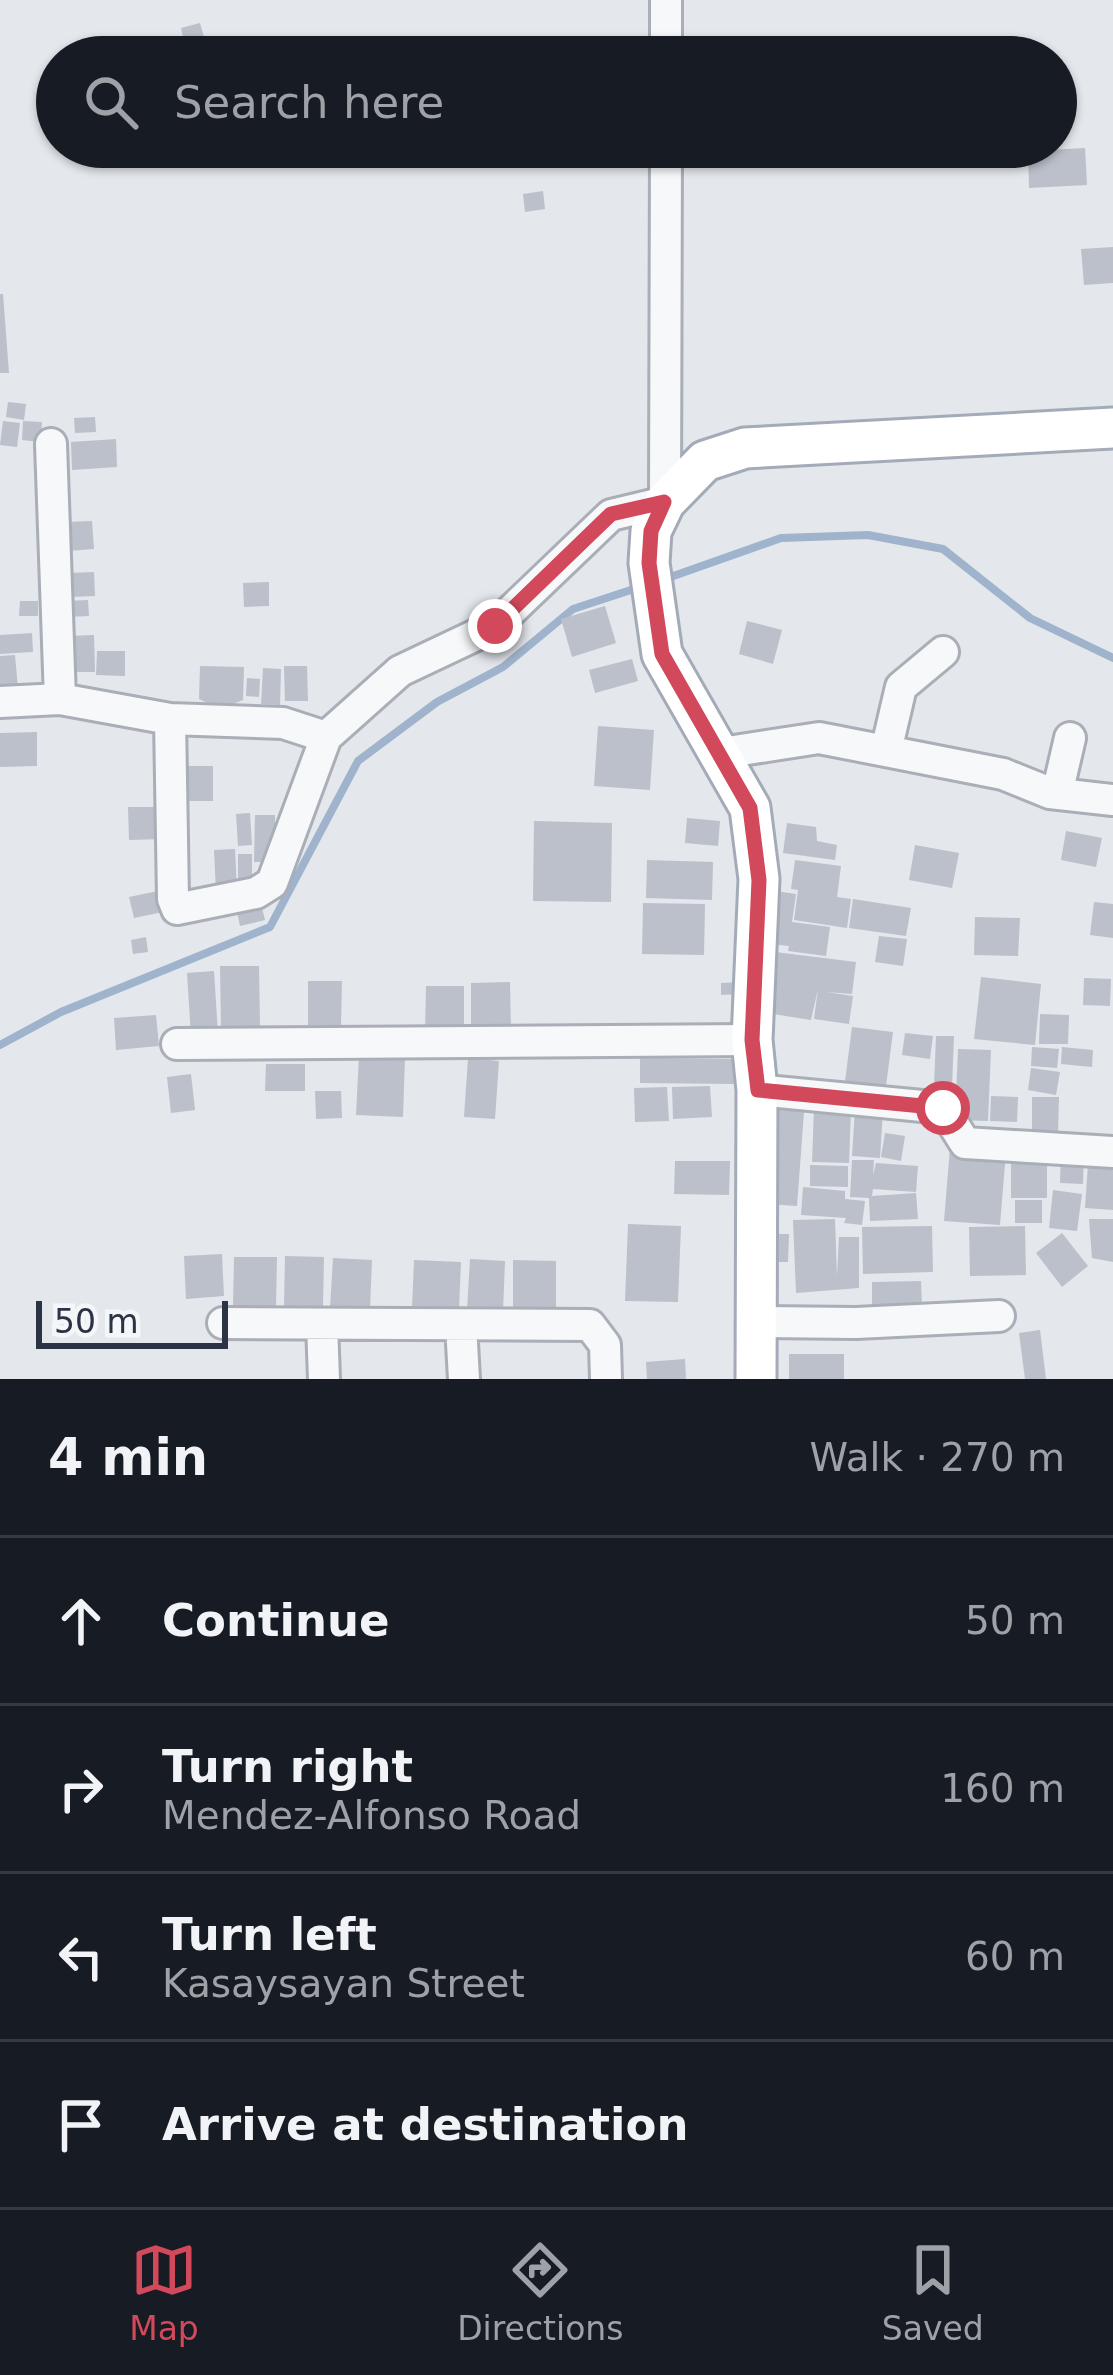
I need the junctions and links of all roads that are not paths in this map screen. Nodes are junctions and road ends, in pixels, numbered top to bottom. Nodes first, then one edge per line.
1 (666, 0) edge
2 (666, 36) edge
3 (665, 168) edge
4 (1113, 428) edge
5 (51, 444) dead end
6 (664, 502) junction
7 (943, 652) dead end
8 (60, 699) junction
9 (0, 702) edge
10 (170, 718) junction
11 (326, 737) junction
12 (1070, 738) dead end
13 (886, 751) junction
14 (721, 753) junction
15 (1058, 794) junction
16 (1113, 800) edge
17 (752, 1040) junction
18 (177, 1044) dead end
19 (758, 1090) junction
20 (1113, 1152) edge
21 (999, 1316) dead end
22 (757, 1322) junction
23 (223, 1323) dead end
24 (322, 1324) junction
25 (461, 1325) junction
26 (324, 1379) edge
27 (464, 1379) edge
28 (606, 1379) edge
29 (756, 1379) edge

1 - 2 street
3 - 6 street
4 - 6 main road
5 - 8 street
6 - 11 street
6 - 14 main road
7 - 13 street
8 - 9 street
8 - 10 street
10 - 11 street
10 - 11 street
12 - 15 street
13 - 14 street
13 - 15 street
14 - 17 main road
15 - 16 street
17 - 18 street
17 - 19 main road
19 - 20 street
19 - 22 main road
21 - 22 street
22 - 29 main road
23 - 24 street
24 - 25 street
24 - 26 street
25 - 27 street
25 - 28 street

